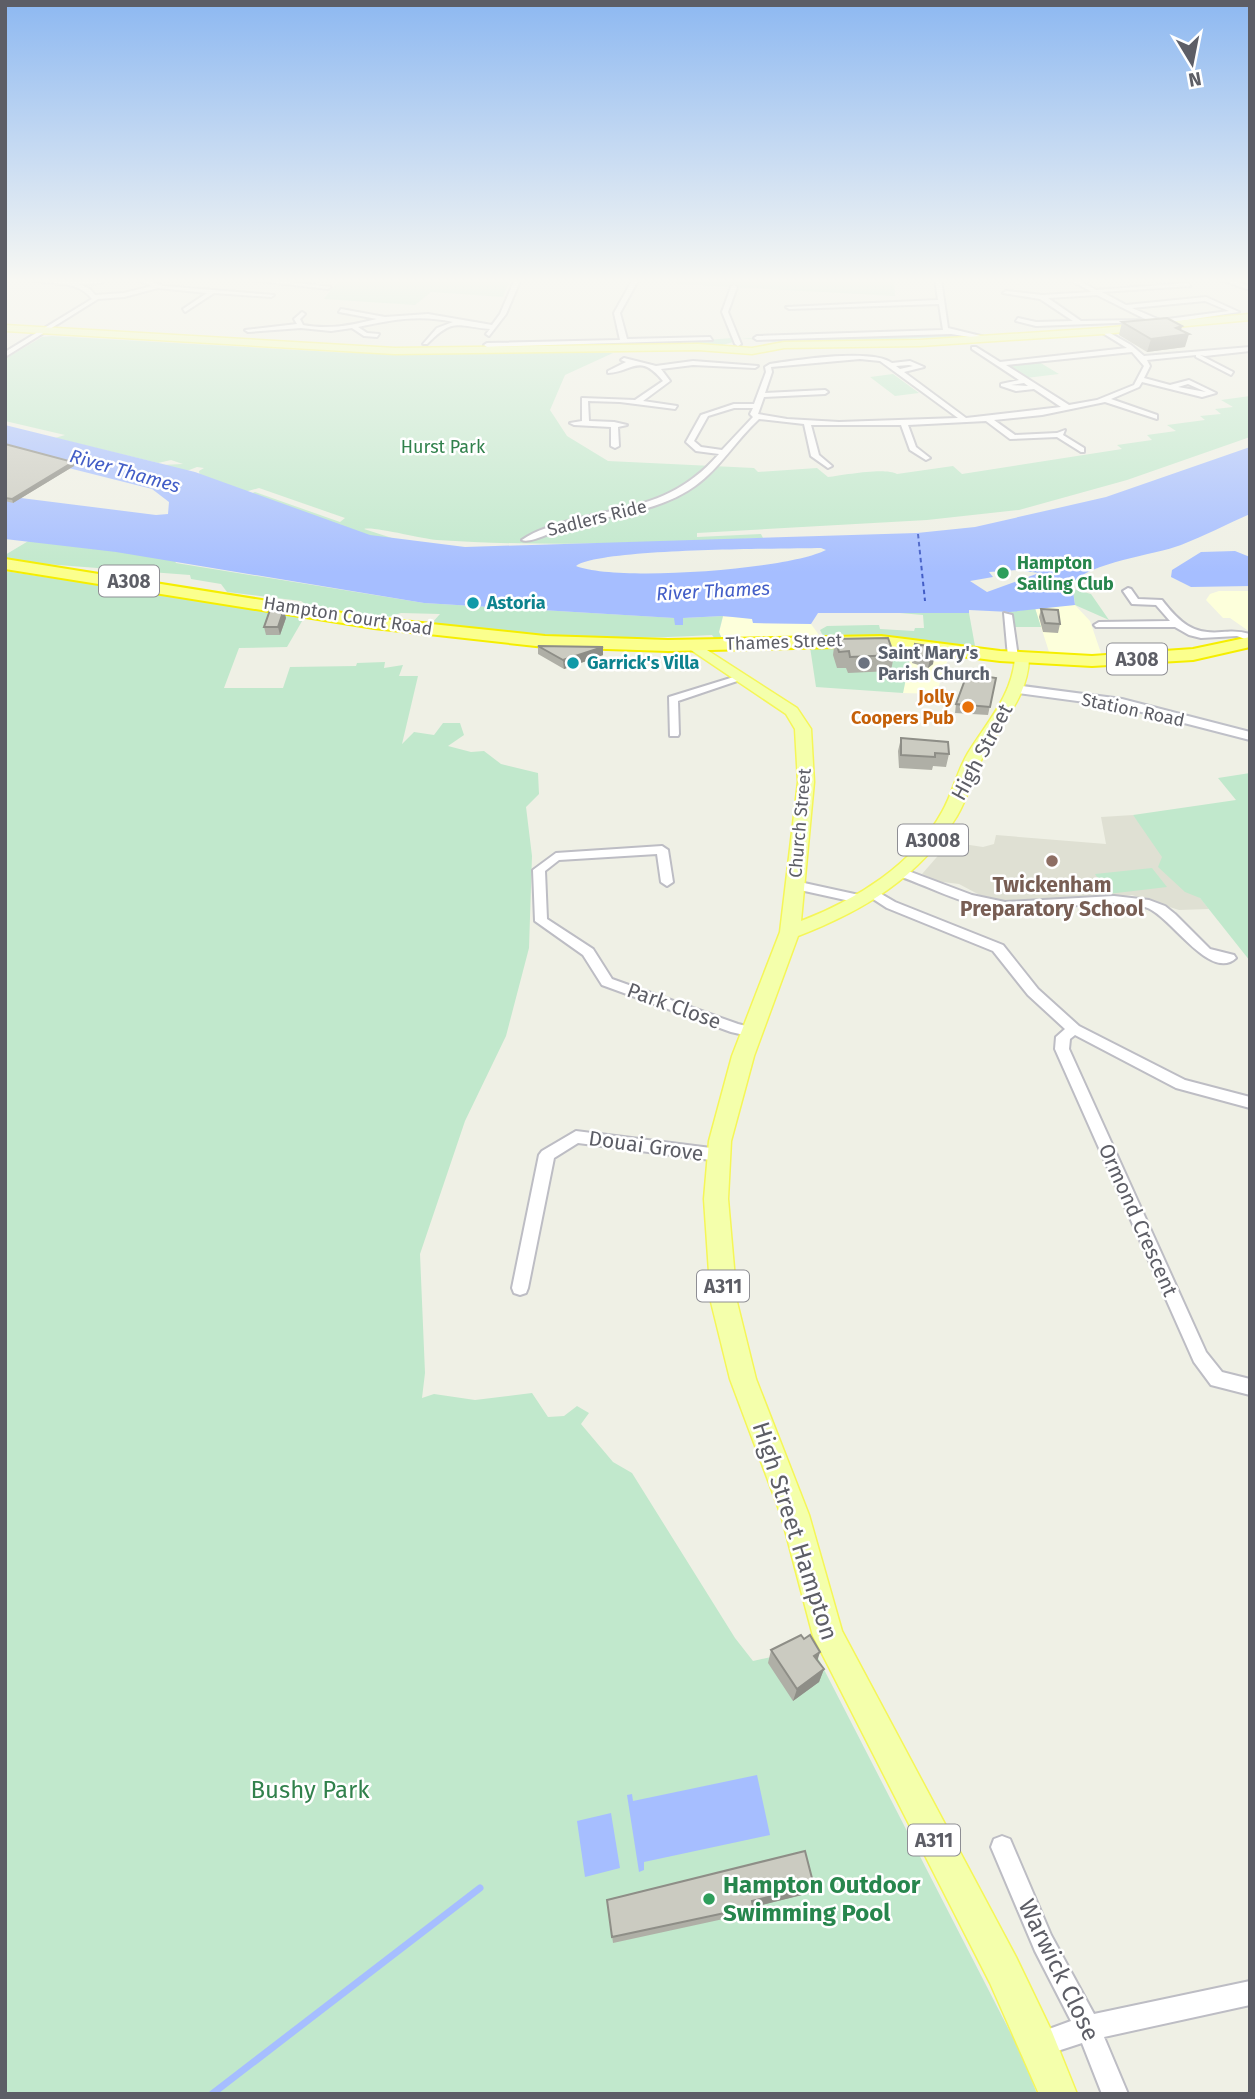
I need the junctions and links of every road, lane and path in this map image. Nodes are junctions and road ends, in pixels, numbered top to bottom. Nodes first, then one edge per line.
1 (664, 377) edge
2 (763, 377) edge
3 (908, 377) edge
4 (1019, 377) edge
5 (1144, 377) edge
6 (1024, 380) junction
7 (1143, 380) junction
8 (818, 385) dead end
9 (1172, 386) junction
10 (1034, 387) junction
11 (825, 392) junction
12 (762, 395) junction
13 (835, 398) dead end
14 (574, 399) dead end
15 (584, 399) junction
16 (1104, 400) junction
17 (638, 401) junction
18 (757, 406) junction
19 (675, 407) dead end
20 (1068, 408) junction
21 (1157, 414) dead end
22 (757, 417) junction
23 (988, 419) junction
24 (966, 421) junction
25 (807, 422) junction
26 (574, 423) dead end
27 (586, 423) junction
28 (904, 424) junction
29 (615, 446) dead end
30 (1081, 450) dead end
31 (933, 451) dead end
32 (724, 453) junction
33 (828, 463) dead end
34 (526, 540) dead end
35 (5, 564) edge
36 (1128, 591) dead end
37 (1007, 615) dead end
38 (1178, 624) junction
39 (1099, 625) dead end
40 (1250, 640) edge
41 (693, 645) junction
42 (1017, 657) junction
43 (741, 678) junction
44 (1016, 690) junction
45 (674, 734) dead end
46 (1250, 736) edge
47 (903, 873) junction
48 (667, 882) dead end
49 (795, 885) junction
50 (865, 896) junction
51 (790, 932) junction
52 (1219, 962) dead end
53 (1074, 1029) junction
54 (753, 1032) junction
55 (1250, 1103) edge
56 (719, 1156) junction
57 (520, 1288) dead end
58 (1250, 1387) edge
59 (1002, 1847) dead end
60 (1250, 1993) edge
61 (1088, 2028) junction
62 (1039, 2045) junction
63 (1058, 2094) edge
64 (1115, 2094) edge

1 - 17 street
2 - 12 street
3 - 24 street
4 - 6 street
5 - 7 street
6 - 10 street
6 - 10 street
7 - 9 street
7 - 16 street
8 - 11 street
9 - 9 street
10 - 20 street
11 - 12 street
11 - 13 street
12 - 18 street
14 - 15 street
15 - 17 street
15 - 27 street
16 - 20 street
16 - 21 street
17 - 19 street
18 - 22 street
18 - 32 street
20 - 23 street
22 - 25 street
22 - 32 street, Sadlers Ride
23 - 24 street
23 - 30 street
24 - 28 street
25 - 28 street
25 - 33 street
26 - 27 street
27 - 29 street
28 - 31 street
32 - 34 street, Sadlers Ride
35 - 41 highway, Hampton Court Road / A308
36 - 38 street
37 - 42 street
38 - 39 street
38 - 40 street
40 - 42 highway, Thames Street / A308
41 - 42 highway, Thames Street / A308
41 - 43 main road, Church Street / A311
42 - 44 main road, High Street / A3008
43 - 45 street
43 - 49 main road, Church Street / A311
44 - 46 street, Station Road
44 - 47 main road, High Street / A3008
47 - 50 main road, High Street / A3008
47 - 52 street
48 - 54 street, Park Close
49 - 50 street
49 - 51 main road, Church Street / A311
50 - 51 main road, High Street / A3008
50 - 53 street
51 - 54 main road, High Street Hampton / A311
53 - 55 street
53 - 58 street, Ormond Crescent
54 - 56 main road, High Street Hampton / A311
56 - 57 street, Douai Grove
56 - 62 main road, High Street Hampton / A311
59 - 61 street, Warwick Close
60 - 61 street
61 - 62 street
61 - 64 street, Warwick Close
62 - 63 main road, High Street Hampton / A311

